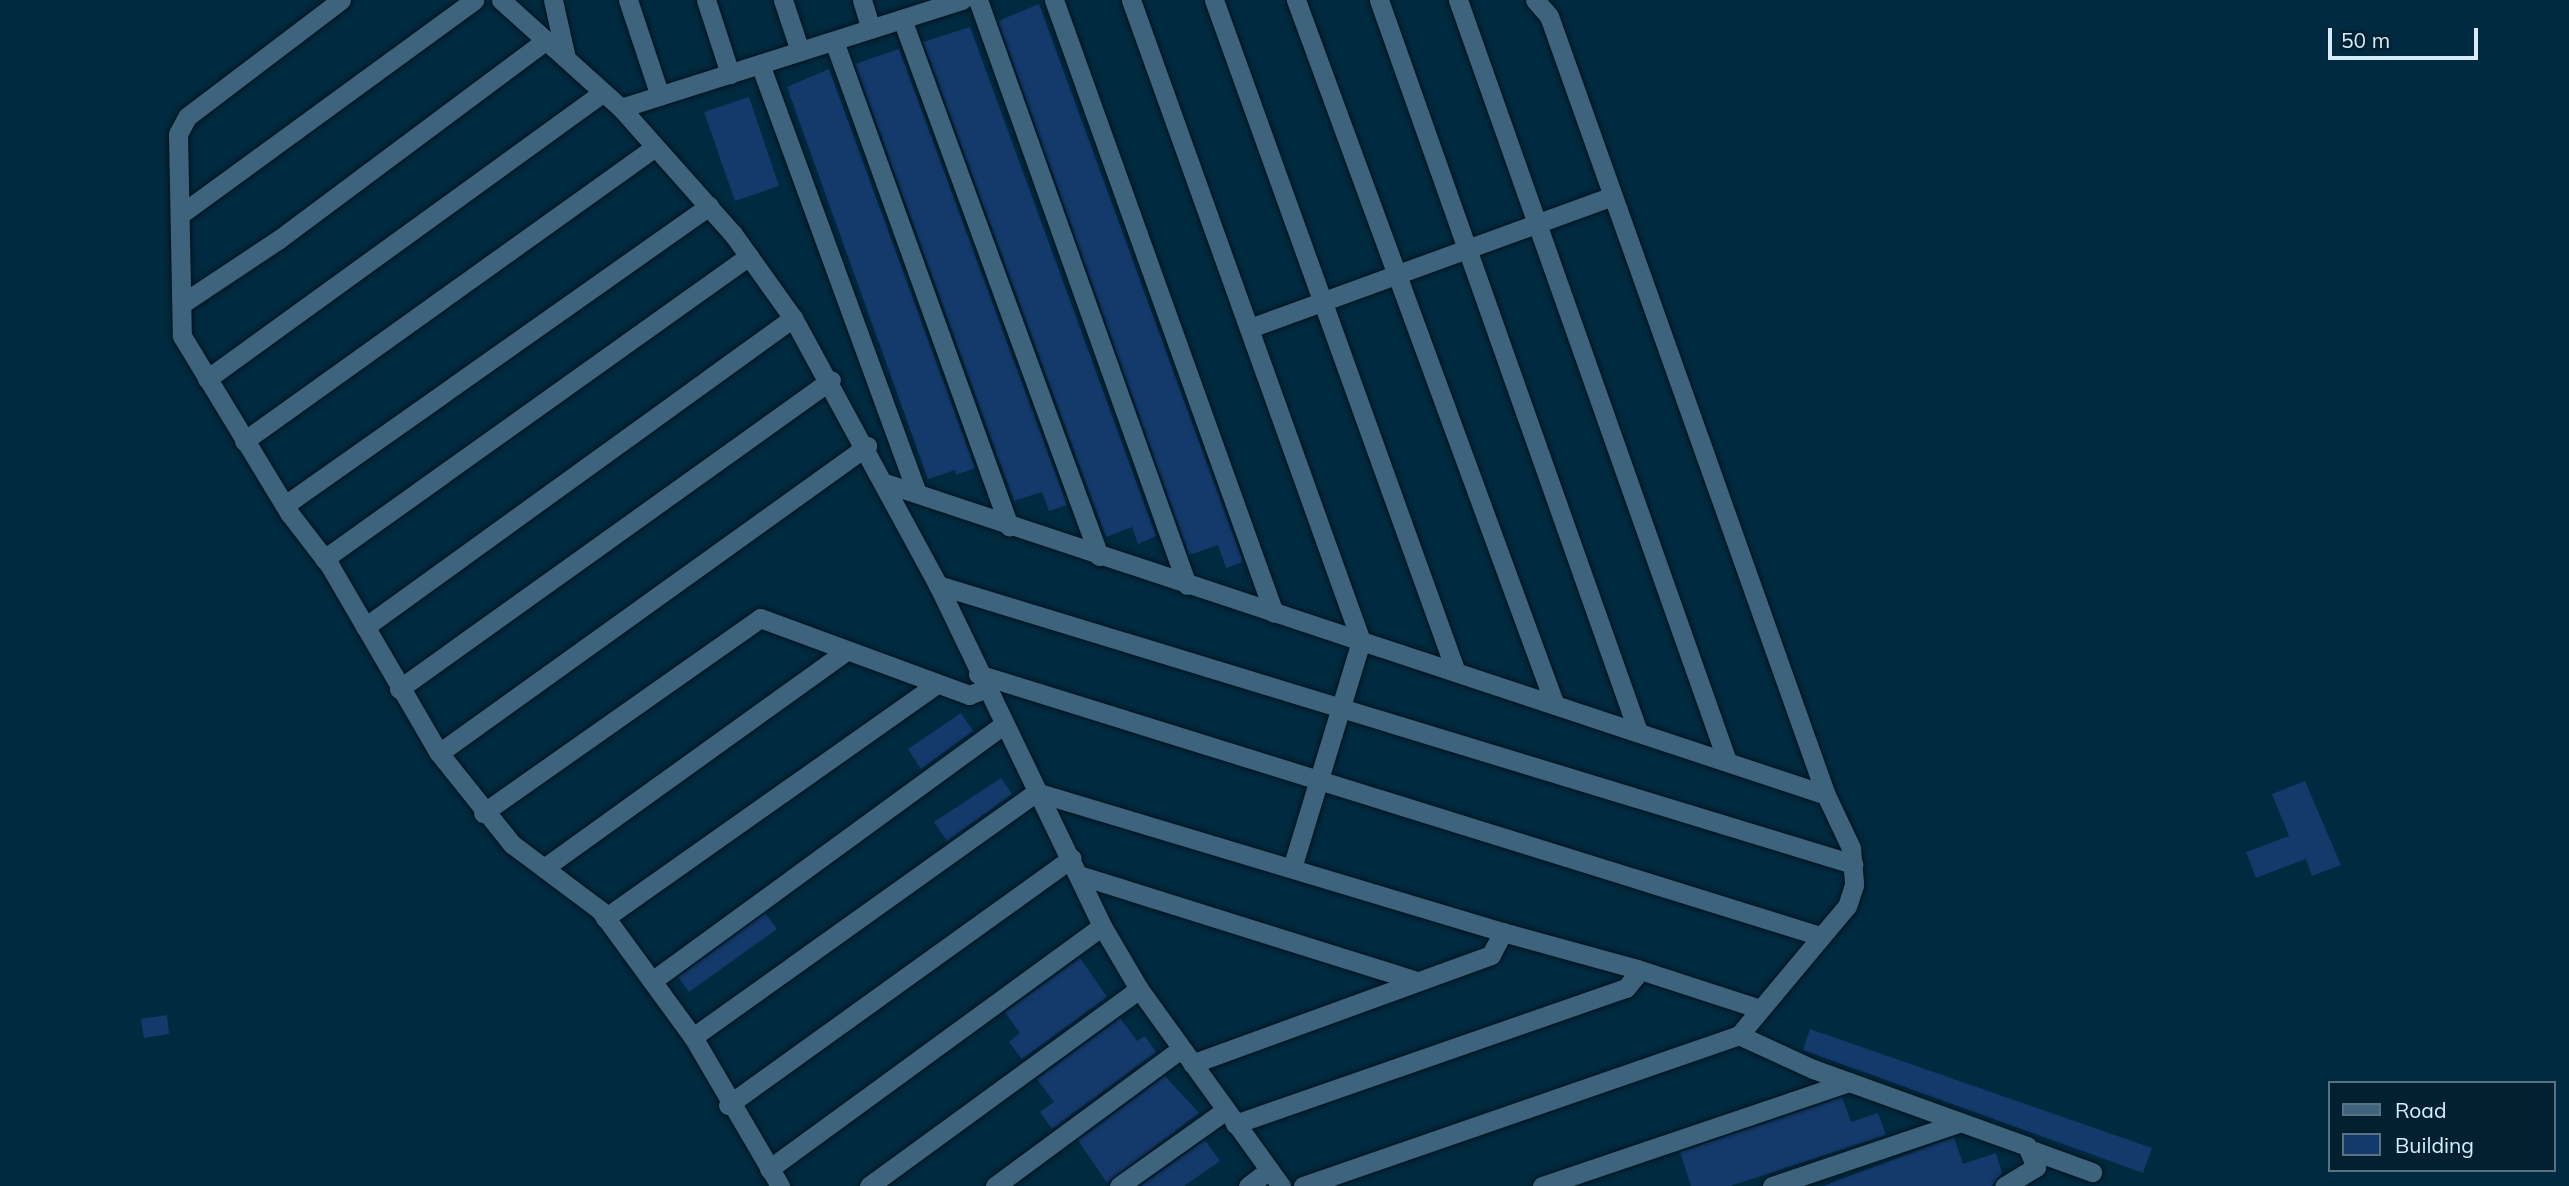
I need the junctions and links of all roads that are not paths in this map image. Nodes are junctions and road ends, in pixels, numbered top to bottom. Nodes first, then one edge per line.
1 (341, 0) edge
2 (474, 0) edge
3 (501, 0) edge
4 (553, 0) edge
5 (628, 0) edge
6 (706, 0) edge
7 (783, 0) edge
8 (862, 0) edge
9 (978, 0) edge
10 (1055, 0) edge
11 (1131, 0) edge
12 (1214, 0) edge
13 (1296, 0) edge
14 (1379, 0) edge
15 (1458, 0) edge
16 (1535, 0) edge
17 (948, 2) edge
18 (902, 19) junction
19 (871, 29) junction
20 (546, 40) junction
21 (834, 41) junction
22 (800, 51) junction
23 (566, 58) junction
24 (760, 64) junction
25 (730, 74) junction
26 (603, 92) junction
27 (660, 96) junction
28 (621, 108) junction
29 (655, 147) junction
30 (1613, 196) junction
31 (709, 206) junction
32 (181, 214) junction
33 (1537, 223) junction
34 (1467, 249) junction
35 (749, 256) junction
36 (1397, 275) junction
37 (1323, 301) junction
38 (183, 303) junction
39 (793, 318) junction
40 (1250, 328) junction
41 (207, 379) junction
42 (831, 380) junction
43 (244, 441) junction
44 (867, 446) junction
45 (885, 483) junction
46 (917, 493) junction
47 (285, 505) junction
48 (1009, 526) junction
49 (1098, 556) junction
50 (324, 559) junction
51 (938, 585) junction
52 (1187, 585) junction
53 (1274, 613) junction
54 (365, 627) junction
55 (1361, 641) junction
56 (846, 651) junction
57 (1456, 672) junction
58 (982, 682) junction
59 (937, 684) junction
60 (399, 690) junction
61 (1555, 705) junction
62 (1340, 708) junction
63 (1003, 725) junction
64 (1638, 732) junction
65 (439, 752) junction
66 (1727, 761) junction
67 (1319, 781) junction
68 (1036, 792) junction
69 (1826, 795) junction
70 (483, 813) junction
71 (1072, 858) junction
72 (1853, 864) junction
73 (544, 868) junction
74 (1292, 868) junction
75 (1083, 876) junction
76 (605, 918) junction
77 (1102, 926) junction
78 (1503, 932) junction
79 (1820, 936) junction
80 (1637, 968) junction
81 (652, 981) junction
82 (1417, 981) junction
83 (1139, 989) junction
84 (1760, 1009) junction
85 (1740, 1035) junction
86 (693, 1037) junction
87 (1187, 1057) junction
88 (1849, 1082) junction
89 (728, 1105) junction
90 (1230, 1117) junction
91 (1958, 1123) junction
92 (2034, 1152) junction
93 (769, 1169) junction
94 (1269, 1170) junction
95 (2092, 1172) dead end
96 (780, 1186) edge
97 (869, 1186) edge
98 (995, 1186) edge
99 (1119, 1186) edge
100 (1248, 1186) edge
101 (1281, 1186) edge
102 (1303, 1186) edge
103 (1542, 1186) edge
104 (1772, 1186) edge
105 (2004, 1186) edge

1 - 32 street
2 - 32 street
3 - 20 street
4 - 23 street
5 - 27 street
6 - 25 street
7 - 22 street
8 - 19 street
9 - 52 street
10 - 53 street
11 - 40 street
12 - 37 street
13 - 36 street
14 - 34 street
15 - 33 street
16 - 30 street
17 - 18 street
18 - 19 street
18 - 49 street
19 - 21 street
20 - 23 street
20 - 38 street
21 - 22 street
21 - 48 street
22 - 24 street
23 - 26 street
24 - 25 street
24 - 46 street
25 - 27 street
26 - 28 street
26 - 41 street
27 - 28 street
28 - 29 street
29 - 31 street
29 - 43 street
30 - 33 street
30 - 69 street
31 - 35 street
31 - 47 street
32 - 38 street
33 - 34 street
33 - 66 street
34 - 36 street
34 - 64 street
35 - 39 street
35 - 50 street
36 - 37 street
36 - 61 street
37 - 40 street
37 - 57 street
38 - 41 street
39 - 42 street
39 - 54 street
40 - 55 street
41 - 43 street
42 - 44 street
42 - 60 street
43 - 47 street
44 - 45 street
44 - 65 street
45 - 46 street
45 - 51 street
46 - 48 street
47 - 50 street
48 - 49 street
49 - 52 street
50 - 54 street
51 - 58 street
51 - 62 street
52 - 53 street
53 - 55 street
54 - 60 street
55 - 57 street
55 - 62 street
56 - 59 street
56 - 70 street
56 - 73 street
57 - 61 street
58 - 59 street
58 - 63 street
58 - 67 street
59 - 76 street
60 - 65 street
61 - 64 street
62 - 67 street
62 - 72 street
63 - 68 street
63 - 81 street
64 - 66 street
65 - 70 street
66 - 69 street
67 - 74 street
67 - 79 street
68 - 71 street
68 - 74 street
68 - 86 street
69 - 72 street
70 - 73 street
71 - 75 street
71 - 89 street
72 - 79 street
73 - 76 street
74 - 78 street
75 - 77 street
75 - 82 street
76 - 81 street
77 - 83 street
77 - 93 street
78 - 80 street
78 - 82 street
79 - 84 street
80 - 84 street
80 - 90 street
81 - 86 street
82 - 87 street
83 - 87 street
83 - 97 street
84 - 85 street
85 - 88 street
85 - 102 street
86 - 89 street
87 - 90 street
87 - 98 street
88 - 91 street
88 - 103 street
89 - 93 street
90 - 94 street
90 - 99 street
91 - 92 street
91 - 104 street
92 - 95 street
92 - 105 street
93 - 96 street
94 - 100 street
94 - 101 street

